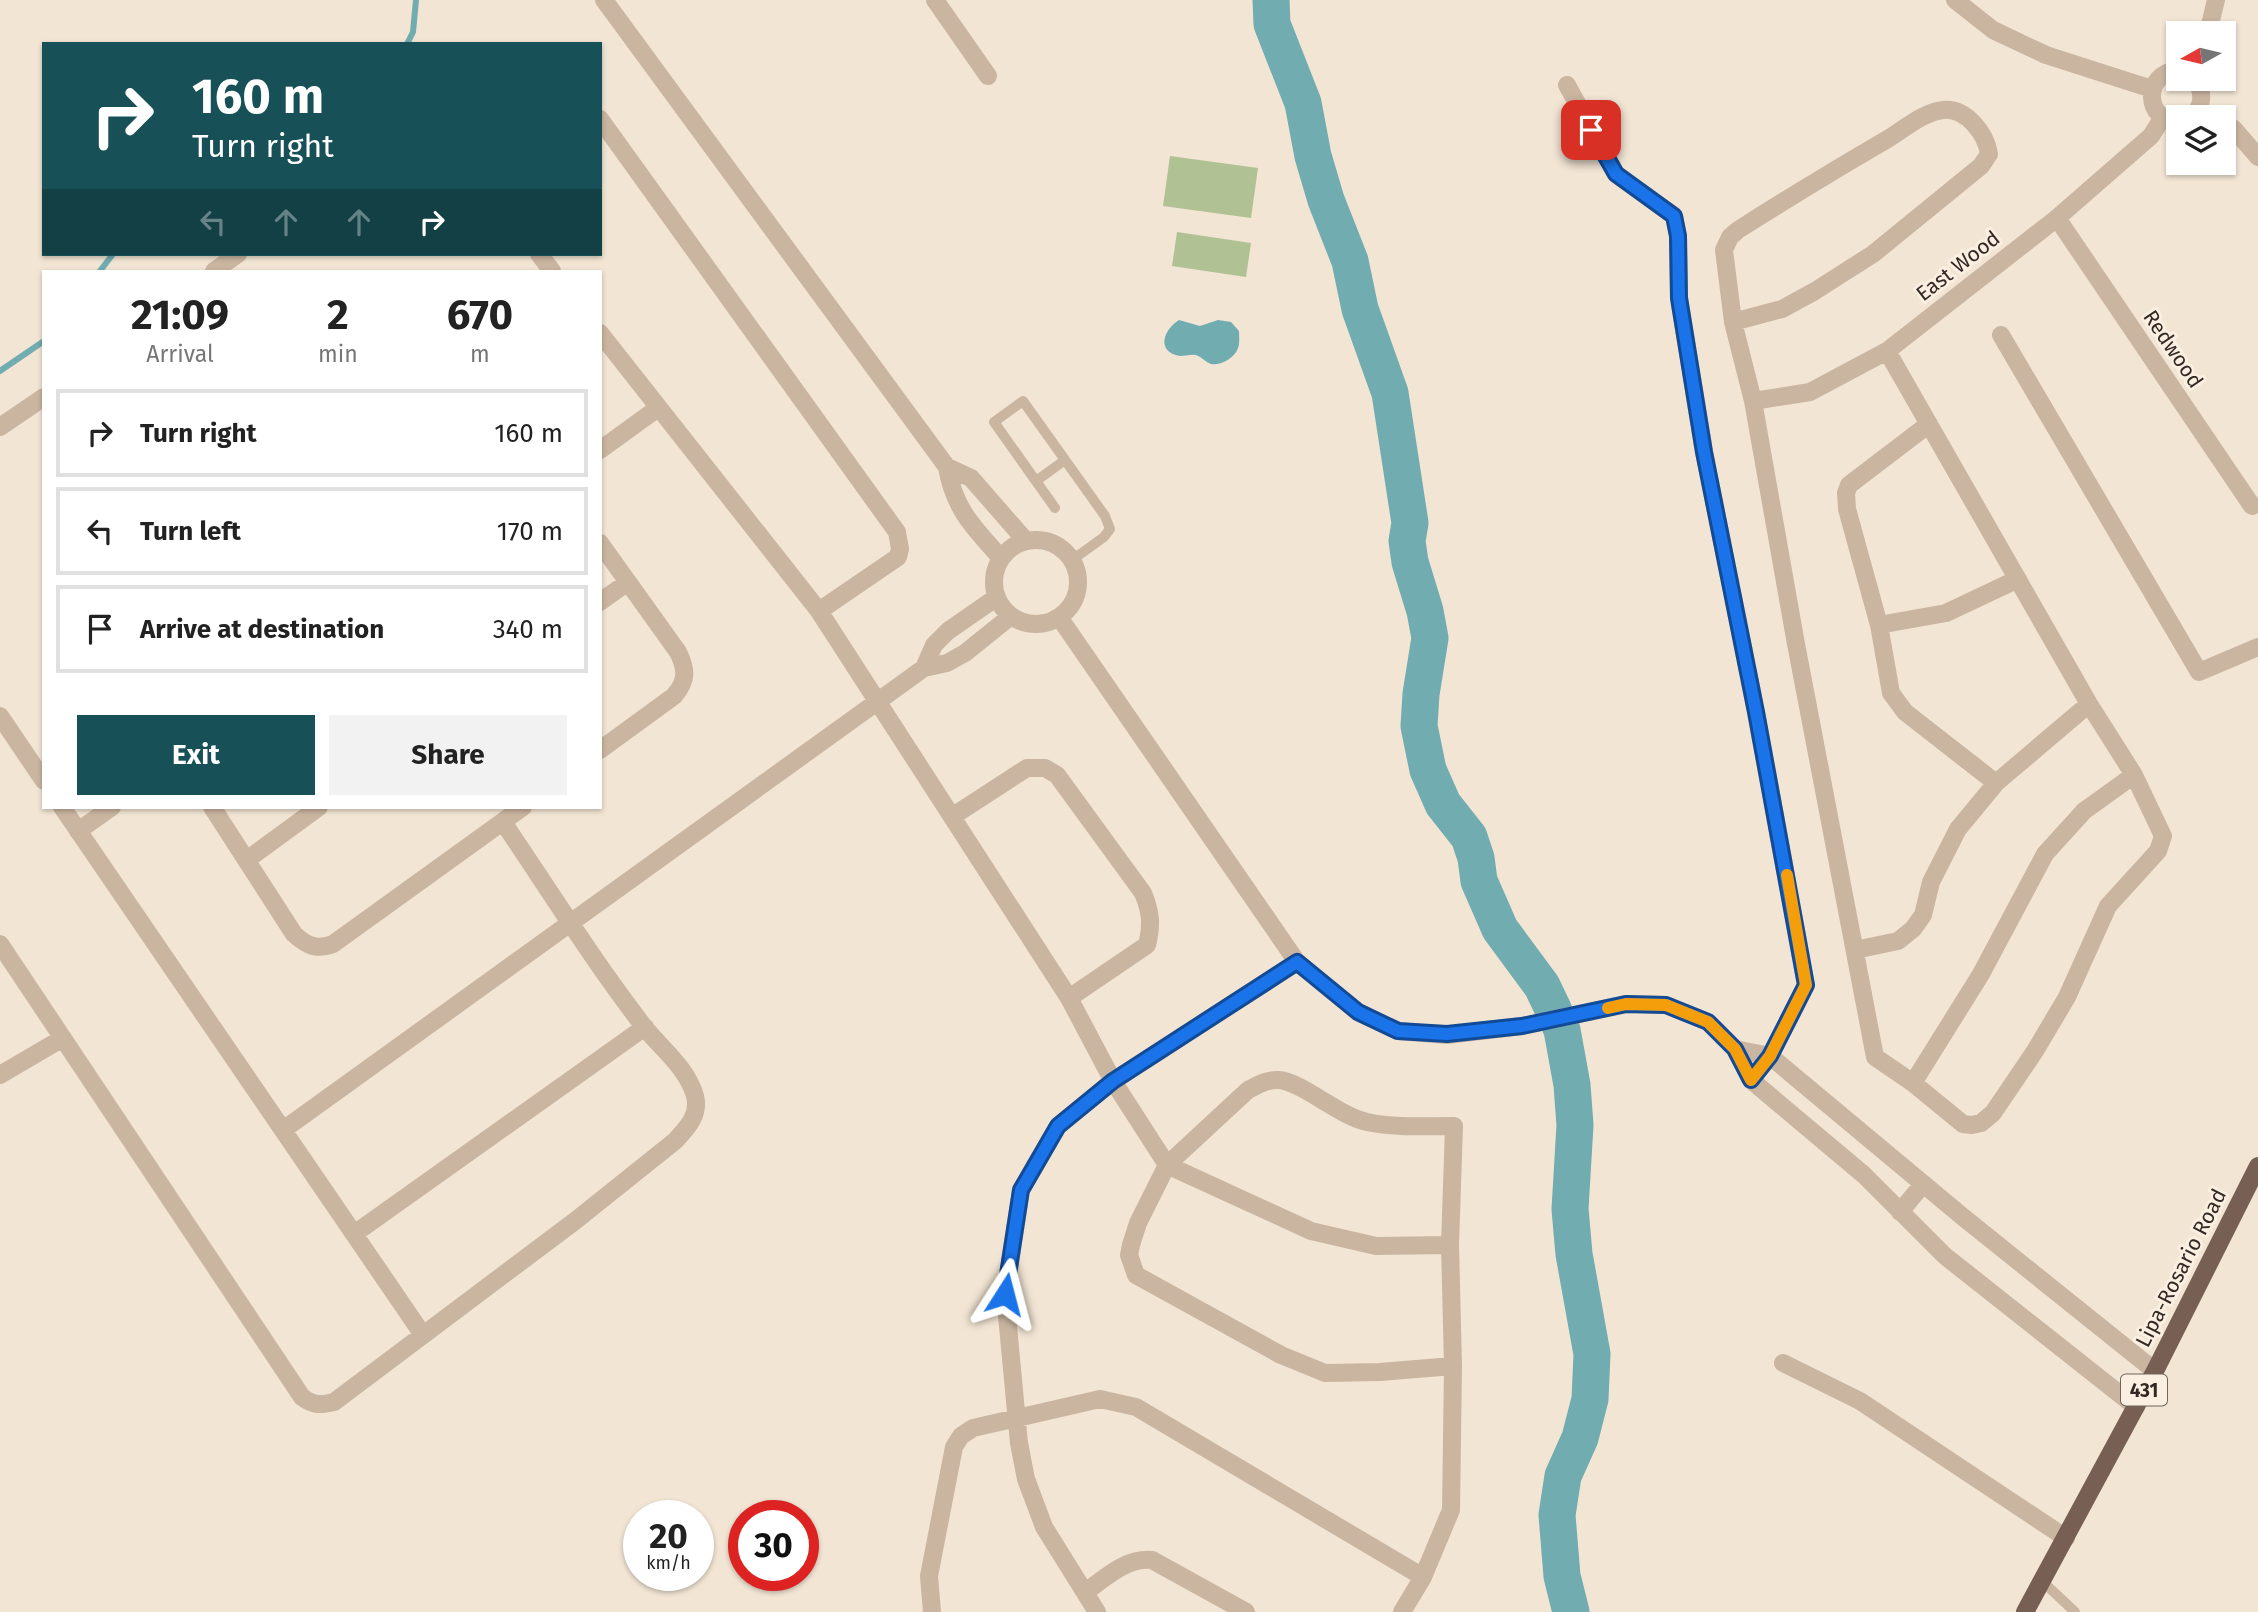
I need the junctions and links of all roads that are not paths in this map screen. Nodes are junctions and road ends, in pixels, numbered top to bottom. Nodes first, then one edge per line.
1 (604, 0) edge
2 (934, 0) edge
3 (1955, 0) edge
4 (2216, 0) edge
5 (2211, 21) edge
6 (2166, 72) edge
7 (988, 76) dead end
8 (1567, 85) dead end
9 (2152, 89) junction
10 (2166, 116) edge
11 (602, 121) edge
12 (2166, 123) edge
13 (2236, 131) edge
14 (2258, 157) edge
15 (2057, 218) junction
16 (235, 256) edge
17 (541, 256) edge
18 (215, 270) edge
19 (551, 270) edge
20 (1733, 322) junction
21 (2001, 335) dead end
22 (602, 336) edge
23 (1887, 351) junction
24 (42, 398) edge
25 (1753, 401) junction
26 (658, 408) junction
27 (1929, 424) junction
28 (0, 427) edge
29 (602, 449) edge
30 (1065, 460) junction
31 (947, 467) junction
32 (1036, 481) junction
33 (2252, 506) dead end
34 (1055, 508) dead end
35 (1026, 541) junction
36 (602, 546) edge
37 (1001, 558) junction
38 (1072, 560) junction
39 (2018, 579) junction
40 (628, 582) junction
41 (997, 597) junction
42 (602, 601) edge
43 (819, 611) junction
44 (1011, 616) junction
45 (1059, 617) junction
46 (1879, 625) junction
47 (2258, 647) edge
48 (924, 668) junction
49 (878, 701) junction
50 (2089, 704) junction
51 (0, 716) edge
52 (602, 749) edge
53 (2134, 775) junction
54 (42, 777) edge
55 (1996, 783) junction
56 (63, 809) edge
57 (109, 809) edge
58 (213, 809) edge
59 (316, 809) edge
60 (520, 809) edge
61 (953, 816) junction
62 (503, 821) junction
63 (78, 831) junction
64 (247, 859) junction
65 (571, 921) junction
66 (0, 944) edge
67 (1855, 950) junction
68 (1297, 962) junction
69 (1069, 998) junction
70 (645, 1027) junction
71 (63, 1038) junction
72 (1735, 1049) junction
73 (1770, 1056) junction
74 (0, 1074) edge
75 (1751, 1080) junction
76 (1113, 1081) junction
77 (1913, 1083) junction
78 (283, 1130) junction
79 (1167, 1165) junction
80 (2258, 1166) edge
81 (1923, 1184) junction
82 (1900, 1212) junction
83 (354, 1234) junction
84 (1450, 1245) junction
85 (423, 1335) junction
86 (1783, 1363) dead end
87 (1453, 1366) junction
88 (2155, 1371) junction
89 (2136, 1407) junction
90 (1016, 1416) junction
91 (2066, 1538) junction
92 (1423, 1577) junction
93 (2042, 1581) junction
94 (1085, 1592) junction
95 (932, 1612) edge
96 (1097, 1612) edge
97 (1246, 1612) edge
98 (1402, 1612) edge
99 (2025, 1612) edge
100 (2075, 1612) edge

1 - 31 street
2 - 7 street
3 - 9 street
4 - 5 street
6 - 9 street
8 - 73 street
9 - 10 street
11 - 43 street
12 - 15 street, East Wood
13 - 14 street
15 - 23 street, East Wood
15 - 33 street, Redwood
16 - 18 street
17 - 19 street
20 - 20 street
20 - 25 street
21 - 47 street
22 - 26 street
23 - 25 street, East Wood
23 - 27 street
24 - 28 street
25 - 67 street
26 - 29 street
26 - 43 street
27 - 39 street
27 - 46 street
30 - 32 lane
30 - 32 lane
30 - 38 lane
31 - 35 street
31 - 37 street
32 - 34 lane
35 - 37 street
35 - 38 street
36 - 40 street
37 - 41 street
38 - 45 street
39 - 46 street
39 - 50 street
40 - 42 street
40 - 52 street
41 - 44 street
41 - 48 street
43 - 49 street
44 - 45 street
44 - 48 street
45 - 68 street
46 - 55 street
48 - 49 street
49 - 61 street
49 - 65 street
50 - 53 street
50 - 55 street
51 - 54 street
53 - 77 street
53 - 77 street
55 - 67 street
56 - 63 street
57 - 63 street
58 - 64 street
59 - 64 street
60 - 62 street
61 - 69 street
61 - 69 street
62 - 64 street
62 - 65 street
63 - 78 street
65 - 70 street
65 - 78 street
66 - 71 street
67 - 77 street
68 - 72 street
68 - 76 street
69 - 76 street
70 - 83 street
70 - 85 street
71 - 74 street
71 - 85 street
72 - 73 street
72 - 75 street
73 - 75 street
73 - 81 street
75 - 82 street
76 - 79 street
76 - 90 street
78 - 83 street
79 - 84 street
79 - 84 street
79 - 87 street
80 - 88 main road, Lipa-Rosario Road / 431
81 - 82 street
81 - 88 street
82 - 89 street
83 - 85 street
84 - 87 street
86 - 91 street
87 - 92 street
88 - 89 main road, Lipa-Rosario Road / 431
89 - 91 main road, Lipa-Rosario Road / 431
90 - 92 street
90 - 94 street
90 - 95 street
91 - 93 main road, Lipa-Rosario Road / 431
92 - 98 street
93 - 99 main road, Lipa-Rosario Road / 431
93 - 100 lane
94 - 96 street
94 - 97 street

